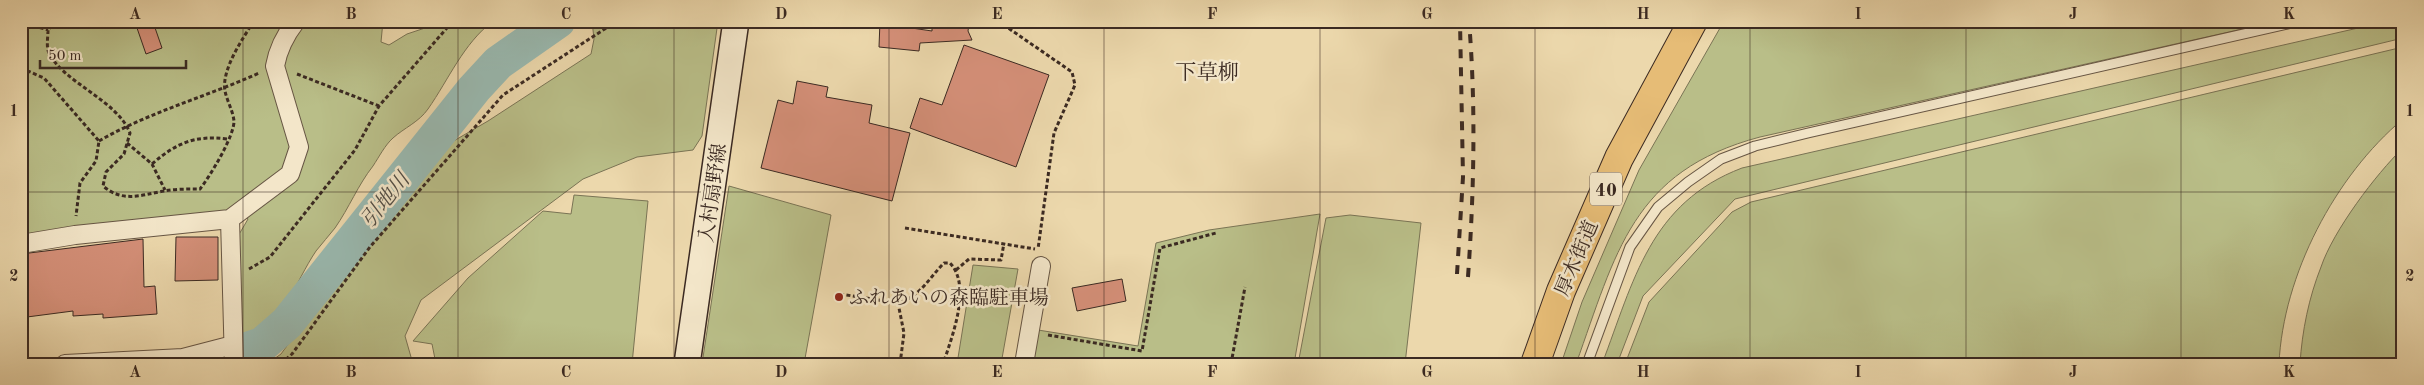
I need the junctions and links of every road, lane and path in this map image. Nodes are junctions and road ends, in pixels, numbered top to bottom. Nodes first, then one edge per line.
1 (57, 21) edge
2 (254, 21) edge
3 (296, 21) edge
4 (453, 21) edge
5 (617, 21) edge
6 (736, 21) edge
7 (998, 21) edge
8 (1693, 21) edge
9 (2300, 21) edge
10 (21, 22) edge
11 (48, 30) junction
12 (274, 66) junction
13 (21, 68) edge
14 (224, 89) junction
15 (380, 106) junction
16 (126, 125) junction
17 (227, 139) junction
18 (99, 140) junction
19 (127, 143) junction
20 (152, 164) junction
21 (165, 190) junction
22 (230, 219) junction
23 (905, 228) dead end
24 (1216, 233) dead end
25 (75, 235) junction
26 (1004, 243) junction
27 (21, 244) edge
28 (1040, 258) junction
29 (246, 270) dead end
30 (956, 270) junction
31 (1245, 287) dead end
32 (840, 294) dead end
33 (898, 303) junction
34 (1044, 335) dead end
35 (233, 345) junction
36 (72, 363) edge
37 (65, 364) edge
38 (234, 364) edge
39 (281, 364) edge
40 (687, 364) edge
41 (900, 364) edge
42 (943, 364) edge
43 (1024, 364) edge
44 (1231, 364) edge
45 (1536, 364) edge
46 (1587, 364) edge

1 - 11 path
2 - 14 path
3 - 12 street
4 - 15 path
5 - 39 path
6 - 40 street, 入村扇野線
7 - 28 path
8 - 45 main road, 厚木街道 / 40
9 - 46 lane
10 - 11 path
11 - 16 path
12 - 14 path
12 - 15 path
12 - 22 street
13 - 18 path
14 - 16 path
14 - 17 path
15 - 29 path
16 - 18 path
16 - 19 path
17 - 20 path
17 - 21 path
18 - 25 path
19 - 20 path
19 - 21 path
20 - 21 path
22 - 25 street
22 - 35 street
23 - 26 path
24 - 34 path
25 - 27 street
26 - 28 path
26 - 30 path
28 - 43 street
30 - 33 path
30 - 42 path
31 - 44 path
32 - 33 path
33 - 41 path
35 - 36 street
35 - 38 street
36 - 37 street

